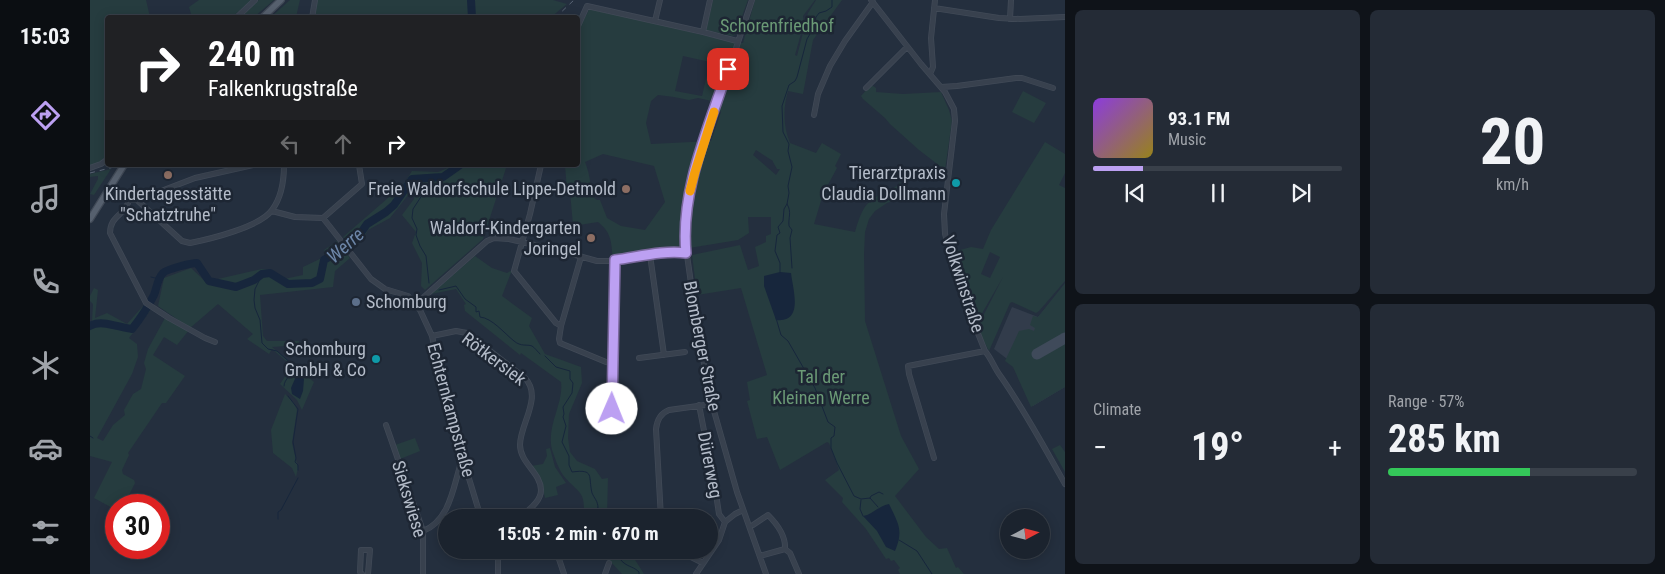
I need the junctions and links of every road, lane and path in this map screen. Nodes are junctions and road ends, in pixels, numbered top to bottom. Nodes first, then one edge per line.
1 (255, 0) edge
2 (281, 0) edge
3 (315, 0) edge
4 (660, 0) edge
5 (710, 0) edge
6 (752, 0) edge
7 (935, 0) edge
8 (1011, 0) edge
9 (872, 1) edge
10 (934, 8) junction
11 (239, 15) edge
12 (265, 15) edge
13 (312, 15) edge
14 (1065, 17) edge
15 (1010, 19) junction
16 (580, 22) edge
17 (655, 22) junction
18 (703, 32) junction
19 (737, 42) junction
20 (907, 47) junction
21 (930, 74) junction
22 (941, 86) junction
23 (866, 88) dead end
24 (1053, 88) dead end
25 (814, 115) dead end
26 (105, 161) edge
27 (123, 167) edge
28 (244, 167) edge
29 (284, 167) edge
30 (359, 167) edge
31 (541, 167) edge
32 (90, 168) edge
33 (108, 189) junction
34 (129, 200) junction
35 (140, 201) junction
36 (272, 211) junction
37 (323, 218) junction
38 (90, 219) edge
39 (523, 242) junction
40 (686, 253) junction
41 (650, 255) junction
42 (581, 257) junction
43 (615, 260) junction
44 (416, 304) junction
45 (561, 326) junction
46 (432, 336) junction
47 (215, 342) dead end
48 (986, 351) junction
49 (685, 352) dead end
50 (664, 355) junction
51 (639, 358) dead end
52 (613, 363) junction
53 (439, 372) junction
54 (431, 374) dead end
55 (712, 404) junction
56 (699, 405) junction
57 (612, 409) dead end
58 (386, 425) dead end
59 (934, 458) dead end
60 (464, 464) junction
61 (1065, 484) edge
62 (478, 509) edge
63 (530, 509) edge
64 (660, 509) edge
65 (743, 510) junction
66 (725, 522) junction
67 (753, 525) dead end
68 (423, 531) junction
69 (785, 549) junction
70 (760, 556) junction
71 (498, 559) edge
72 (559, 559) edge
73 (695, 559) edge
74 (609, 563) dead end
75 (703, 563) junction
76 (362, 574) edge
77 (368, 574) edge
78 (423, 574) edge
79 (498, 574) edge
80 (564, 574) edge
81 (605, 574) edge
82 (696, 574) edge
83 (766, 574) edge
84 (799, 574) edge

1 - 11 street
2 - 12 main road
3 - 13 street
4 - 17 street
5 - 18 street
6 - 19 street, Blomberger Straße
7 - 10 street
8 - 15 street
9 - 20 street, Volkwinstraße
9 - 25 street
10 - 15 street
10 - 21 street
14 - 15 street
16 - 17 street
17 - 18 street
18 - 19 street
19 - 40 street, Blomberger Straße
20 - 21 street, Volkwinstraße
20 - 23 street
21 - 22 street, Volkwinstraße
22 - 24 street
22 - 48 street, Volkwinstraße
26 - 32 street
27 - 33 main road
28 - 35 street
29 - 36 street
30 - 37 street
31 - 39 street
33 - 34 street
33 - 38 main road
34 - 35 street
34 - 47 street
35 - 36 street
36 - 37 street
37 - 44 street
39 - 42 street
39 - 44 street
39 - 45 street
40 - 41 street
40 - 55 street, Blomberger Straße
41 - 43 street
41 - 50 street
42 - 43 street
42 - 45 street
43 - 52 street
44 - 46 street, Echternkampstraße
45 - 52 street
46 - 53 street, Echternkampstraße
46 - 63 street, Rötkersiek
48 - 59 street
48 - 61 street, Volkwinstraße
49 - 50 street
50 - 51 street
52 - 57 street
53 - 54 street
53 - 60 street, Echternkampstraße
55 - 56 street
55 - 65 street, Blomberger Straße
56 - 64 street
56 - 66 street, Dürerweg
58 - 68 street, Siekswiese
60 - 62 street, Echternkampstraße
60 - 68 street
65 - 66 street
65 - 70 street, Blomberger Straße
66 - 75 street
67 - 69 street
68 - 78 street, Siekswiese
69 - 70 street
69 - 84 street
70 - 83 street, Blomberger Straße
71 - 79 street
72 - 80 street
73 - 75 street
74 - 81 street
75 - 82 street
76 - 77 street

